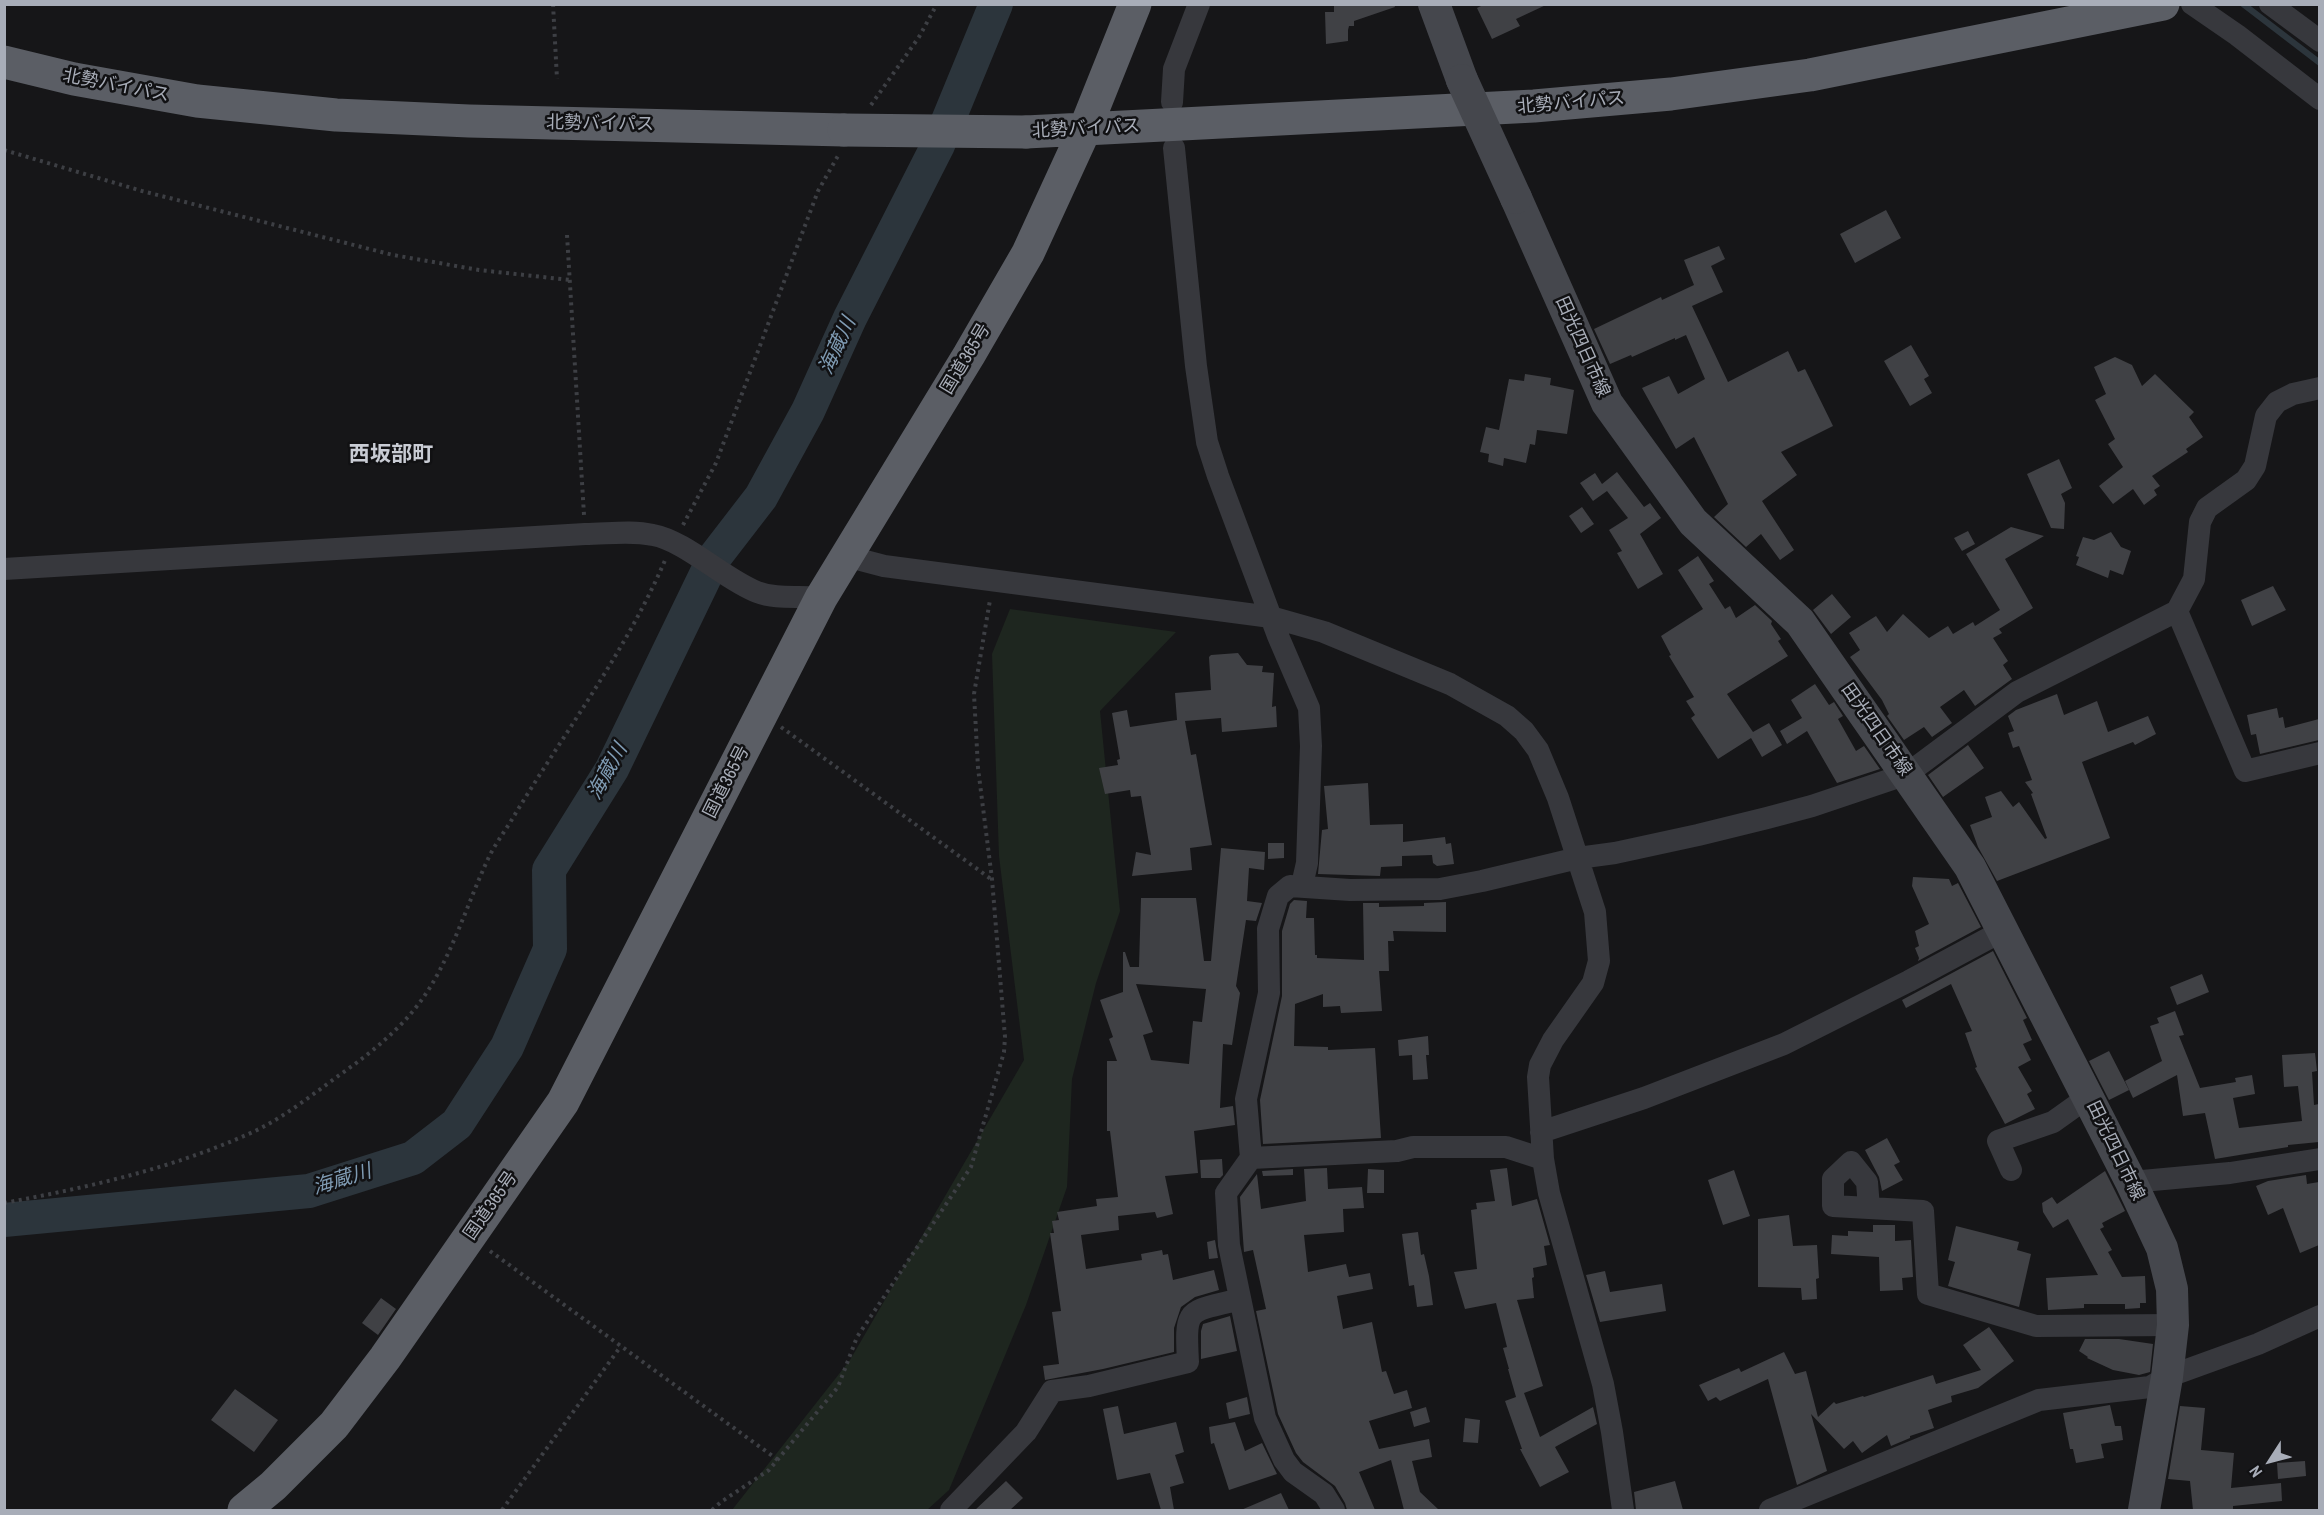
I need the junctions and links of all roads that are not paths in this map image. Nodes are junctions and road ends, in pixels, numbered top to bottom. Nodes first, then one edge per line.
1 (1136, 4) edge
2 (1199, 4) edge
3 (1434, 4) edge
4 (2163, 4) edge
5 (2192, 4) edge
6 (2270, 4) edge
7 (2319, 41) edge
8 (4, 62) edge
9 (2319, 99) edge
10 (1172, 102) dead end
11 (1084, 129) junction
12 (1174, 148) dead end
13 (2319, 388) edge
14 (846, 556) junction
15 (4, 569) edge
16 (814, 597) junction
17 (2177, 611) junction
18 (1271, 617) junction
19 (2319, 753) edge
20 (1907, 774) junction
21 (1578, 858) junction
22 (1302, 885) junction
23 (2004, 930) junction
24 (2088, 1097) junction
25 (1541, 1132) junction
26 (1251, 1158) junction
27 (1543, 1159) junction
28 (2319, 1159) edge
29 (2011, 1170) dead end
30 (2131, 1182) junction
31 (1869, 1208) dead end
32 (1240, 1299) junction
33 (2319, 1316) edge
34 (2173, 1325) junction
35 (2167, 1377) junction
36 (244, 1510) edge
37 (951, 1510) edge
38 (1334, 1510) edge
39 (1623, 1510) edge
40 (1770, 1510) edge
41 (2145, 1510) edge

1 - 11 highway, 国道365号
2 - 10 street
3 - 20 main road, 田光四日市線, bridge
4 - 11 highway, 北勢バイパス
5 - 9 street
6 - 7 street
8 - 11 highway, 北勢バイパス, bridge
11 - 14 highway, 国道365号
12 - 18 street
13 - 17 street
14 - 16 highway, 国道365号
14 - 18 street
15 - 16 street
16 - 36 highway, 国道365号
17 - 19 street
17 - 20 street
18 - 21 street
18 - 22 street
20 - 21 street
20 - 23 main road, 田光四日市線
21 - 22 street
21 - 25 street
22 - 26 street
23 - 24 main road, 田光四日市線
23 - 25 street
24 - 29 street
24 - 30 main road, 田光四日市線
25 - 27 street
26 - 27 street
26 - 32 street
27 - 39 street
28 - 30 street
30 - 34 main road, 田光四日市線
31 - 34 street
32 - 37 street
32 - 38 street
33 - 35 street
34 - 35 main road, 田光四日市線
35 - 40 street
35 - 41 main road, 田光四日市線

